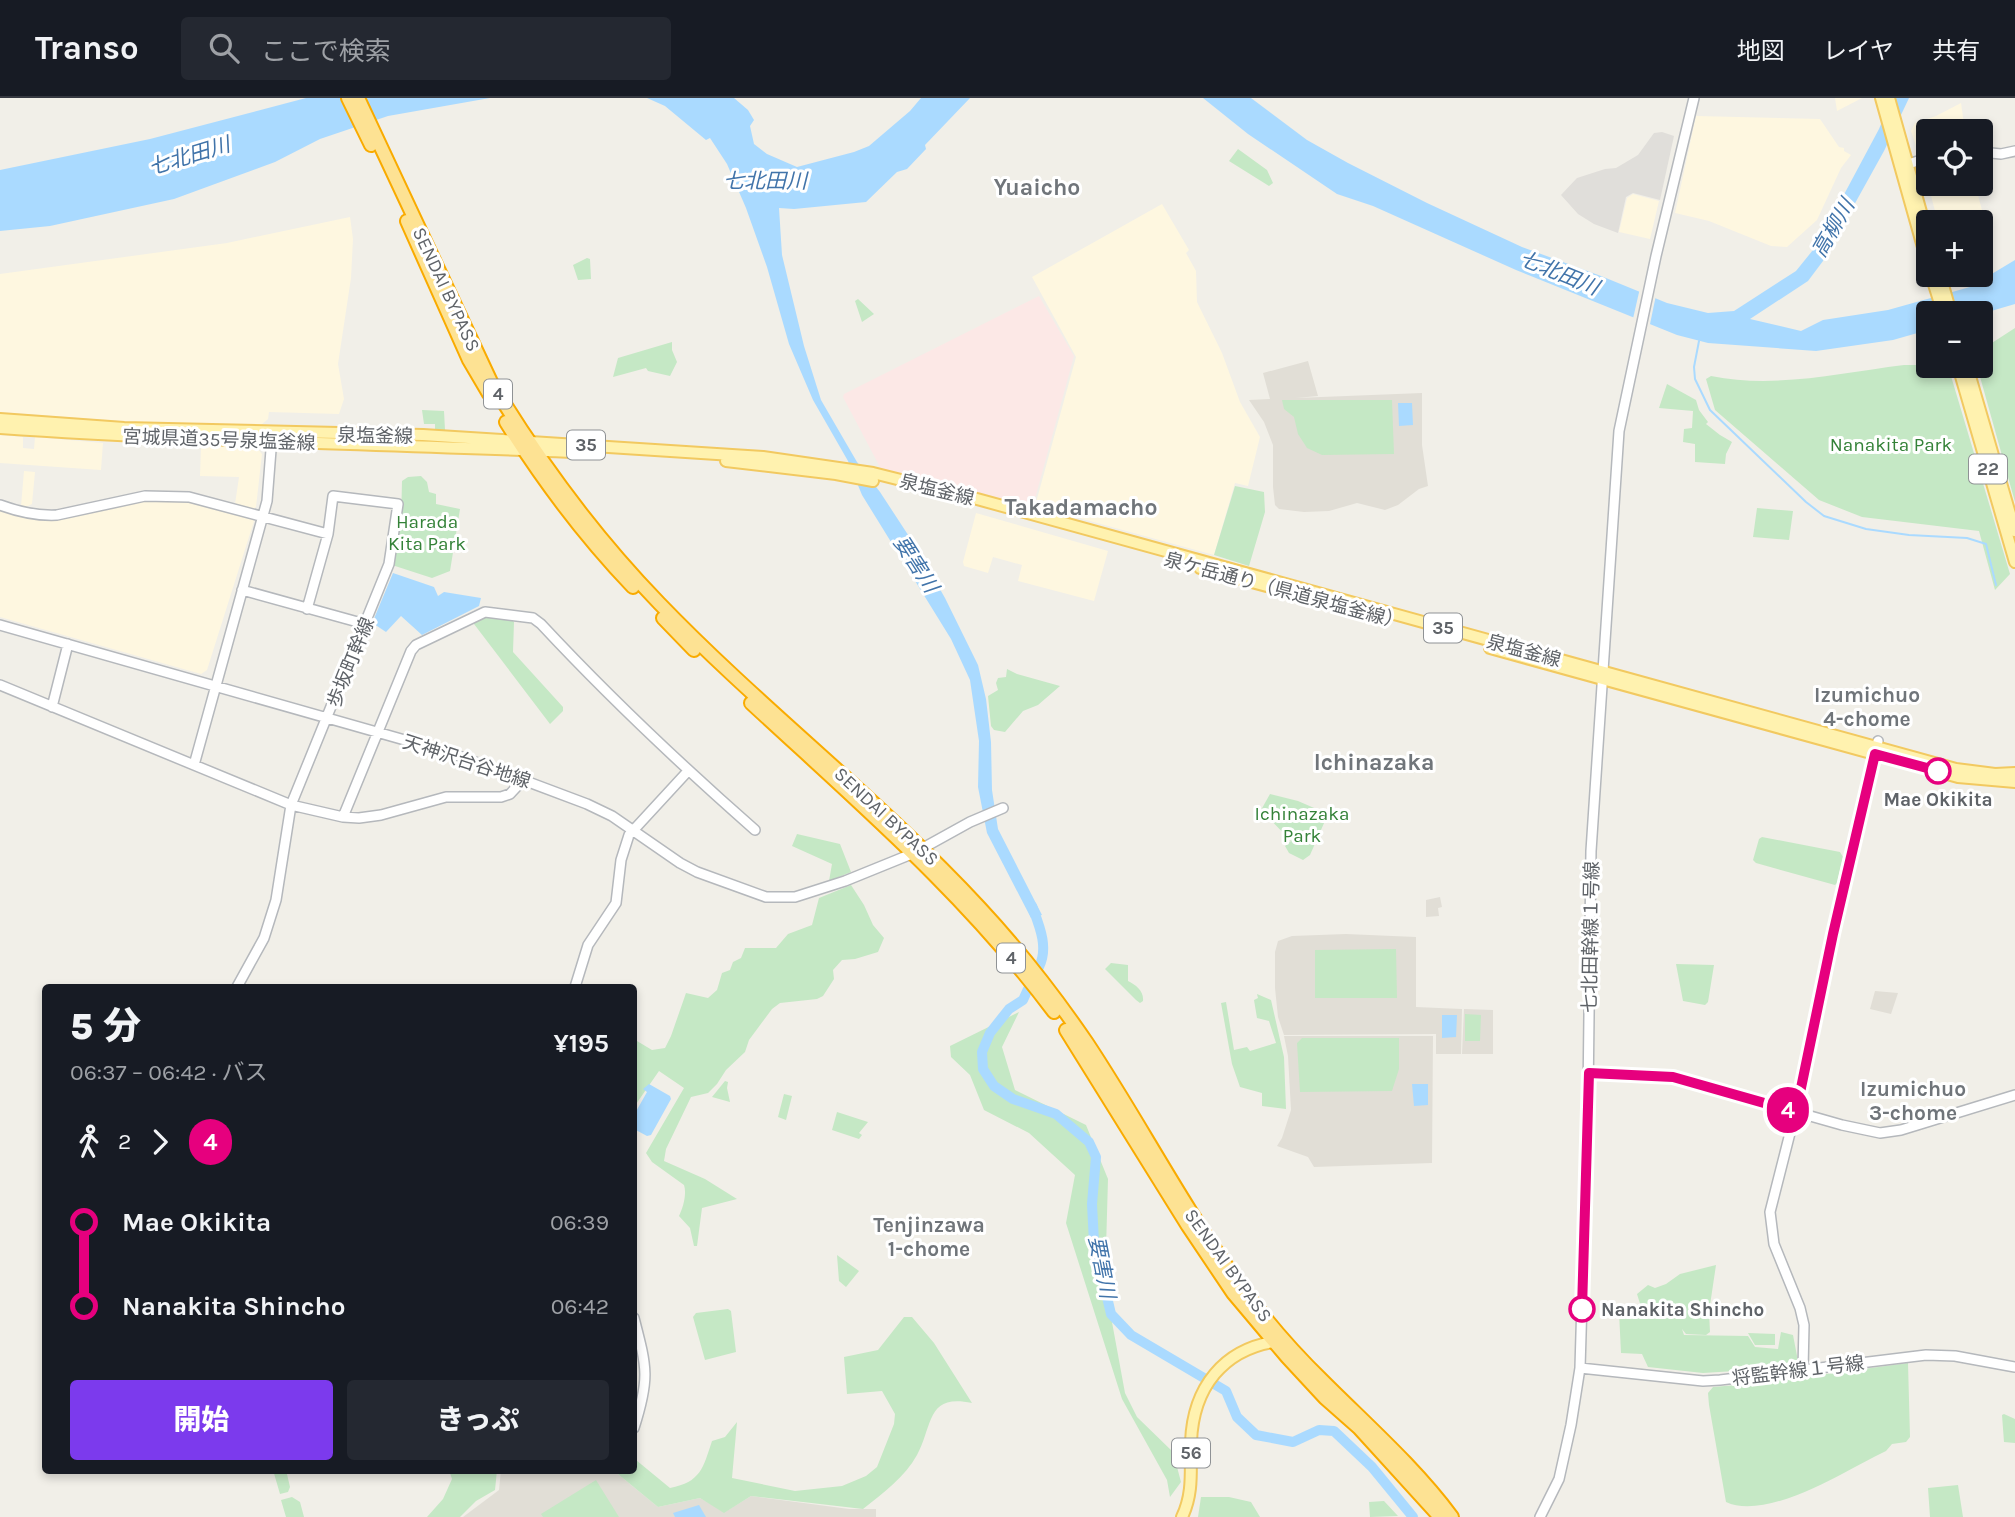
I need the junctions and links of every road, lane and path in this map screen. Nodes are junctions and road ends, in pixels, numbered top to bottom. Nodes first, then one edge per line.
1 (348, 98) edge
2 (358, 98) edge
3 (1694, 98) edge
4 (1884, 101) edge
5 (1896, 136) junction
6 (2015, 151) edge
7 (1993, 153) edge
8 (1916, 162) edge
9 (1908, 164) junction
10 (399, 194) junction
11 (1917, 210) edge
12 (1919, 210) edge
13 (1966, 378) edge
14 (1967, 378) edge
15 (0, 419) edge
16 (0, 428) edge
17 (272, 437) junction
18 (526, 445) junction
19 (0, 505) edge
20 (263, 516) junction
21 (2015, 531) edge
22 (328, 534) junction
23 (2015, 562) edge
24 (242, 590) junction
25 (307, 609) junction
26 (365, 624) junction
27 (0, 625) edge
28 (68, 644) junction
29 (1603, 676) junction
30 (0, 685) edge
31 (215, 686) junction
32 (52, 707) junction
33 (327, 718) junction
34 (378, 732) junction
35 (1876, 747) junction
36 (194, 765) junction
37 (688, 771) junction
38 (2015, 773) edge
39 (524, 779) junction
40 (2015, 782) edge
41 (291, 805) junction
42 (1003, 808) dead end
43 (343, 817) junction
44 (632, 830) junction
45 (755, 830) dead end
46 (918, 851) junction
47 (239, 984) edge
48 (576, 984) edge
49 (1589, 1073) junction
50 (2015, 1095) edge
51 (1796, 1112) junction
52 (637, 1329) edge
53 (1279, 1341) junction
54 (2015, 1367) edge
55 (1580, 1368) junction
56 (1803, 1369) junction
57 (637, 1416) edge
58 (1446, 1515) edge
59 (1182, 1517) edge
60 (1460, 1517) edge
61 (1540, 1517) edge

1 - 10 highway, SENDAI BYPASS / 4
2 - 10 highway, SENDAI BYPASS / 4
3 - 29 street, 七北田幹線１号線
4 - 5 main road
5 - 9 main road
5 - 11 main road
6 - 7 street
8 - 9 street
9 - 12 main road
10 - 18 highway, SENDAI BYPASS / 4
13 - 23 main road, 22
14 - 21 main road, 22
15 - 17 main road, 35
16 - 17 main road, 宮城県道35号泉塩釜線 / 35
17 - 18 main road, 宮城県道35号泉塩釜線 / 35
17 - 20 street
18 - 29 main road, 泉塩釜線 / 35
18 - 46 highway, SENDAI BYPASS / 4
19 - 20 street
20 - 22 street
20 - 24 street
22 - 25 street, 歩坂町幹線
22 - 26 street, 歩坂町幹線
24 - 25 street
24 - 31 street
25 - 26 street
26 - 33 street, 歩坂町幹線
27 - 28 street, 天神沢台谷地線
28 - 31 street, 天神沢台谷地線
28 - 32 street
29 - 35 main road, 泉塩釜線 / 35
29 - 49 street, 七北田幹線１号線
30 - 32 street
31 - 33 street, 天神沢台谷地線
31 - 36 street
32 - 36 street
33 - 34 street, 天神沢台谷地線
33 - 41 street, 歩坂町幹線
34 - 37 street
34 - 39 street, 天神沢台谷地線
34 - 43 street
35 - 38 main road, 泉塩釜線 / 35
35 - 40 main road, 35
35 - 51 street
36 - 41 street
37 - 44 street
37 - 45 street
39 - 43 street
39 - 44 street, 天神沢台谷地線
41 - 43 street
41 - 47 street, 歩坂町幹線
42 - 46 street, 天神沢台谷地線
44 - 46 street, 天神沢台谷地線
44 - 48 street
46 - 53 highway, SENDAI BYPASS / 4
49 - 51 street
49 - 55 street, 七北田幹線１号線
50 - 51 street
51 - 56 street
52 - 57 street
53 - 58 highway, SENDAI BYPASS / 4
53 - 59 main road, 56
54 - 56 street, 将監幹線１号線
55 - 56 street, 将監幹線１号線
55 - 61 street, 七北田幹線１号線
58 - 60 highway

